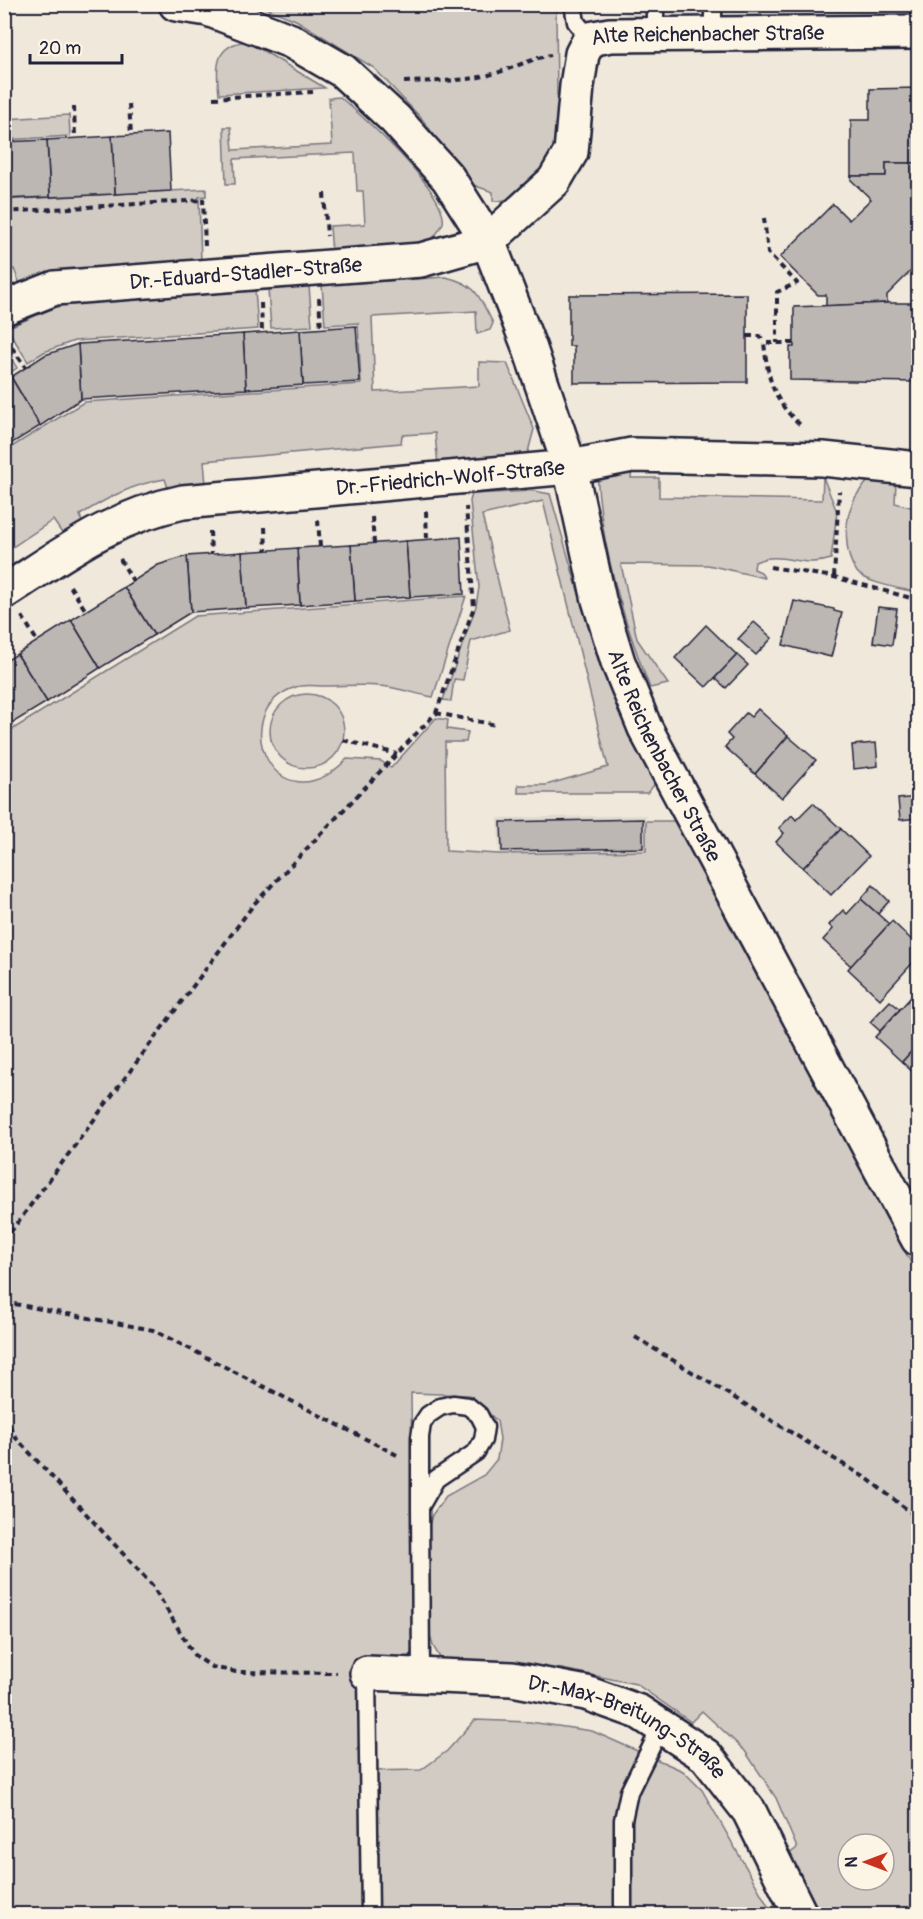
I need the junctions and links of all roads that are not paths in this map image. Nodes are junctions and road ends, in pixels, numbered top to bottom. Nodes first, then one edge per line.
1 (176, 4) edge
2 (573, 4) edge
3 (655, 19) edge
4 (713, 19) edge
5 (918, 32) edge
6 (590, 39) junction
7 (488, 241) junction
8 (4, 308) edge
9 (570, 467) junction
10 (918, 469) edge
11 (4, 592) edge
12 (918, 1239) edge
13 (420, 1507) junction
14 (367, 1673) joint
15 (421, 1674) junction
16 (662, 1727) junction
17 (370, 1914) edge
18 (623, 1914) edge
19 (800, 1914) edge

1 - 7 street, Alte Reichenbacher Straße
2 - 6 lane
3 - 4 street, Alte Reichenbacher Straße
3 - 6 street, Alte Reichenbacher Straße
4 - 5 street, Alte Reichenbacher Straße
6 - 7 street, Alte Reichenbacher Straße
7 - 8 street, Dr.-Eduard-Stadler-Straße
7 - 9 street, Alte Reichenbacher Straße
9 - 10 street, Dr.-Friedrich-Wolf-Straße
9 - 11 street, Dr.-Friedrich-Wolf-Straße
9 - 12 street, Alte Reichenbacher Straße
13 - 13 lane
13 - 15 lane
14 - 15 street, Dr.-Max-Breitung-Straße
14 - 17 lane
15 - 16 street, Dr.-Max-Breitung-Straße
16 - 18 lane
16 - 19 street, Dr.-Max-Breitung-Straße

